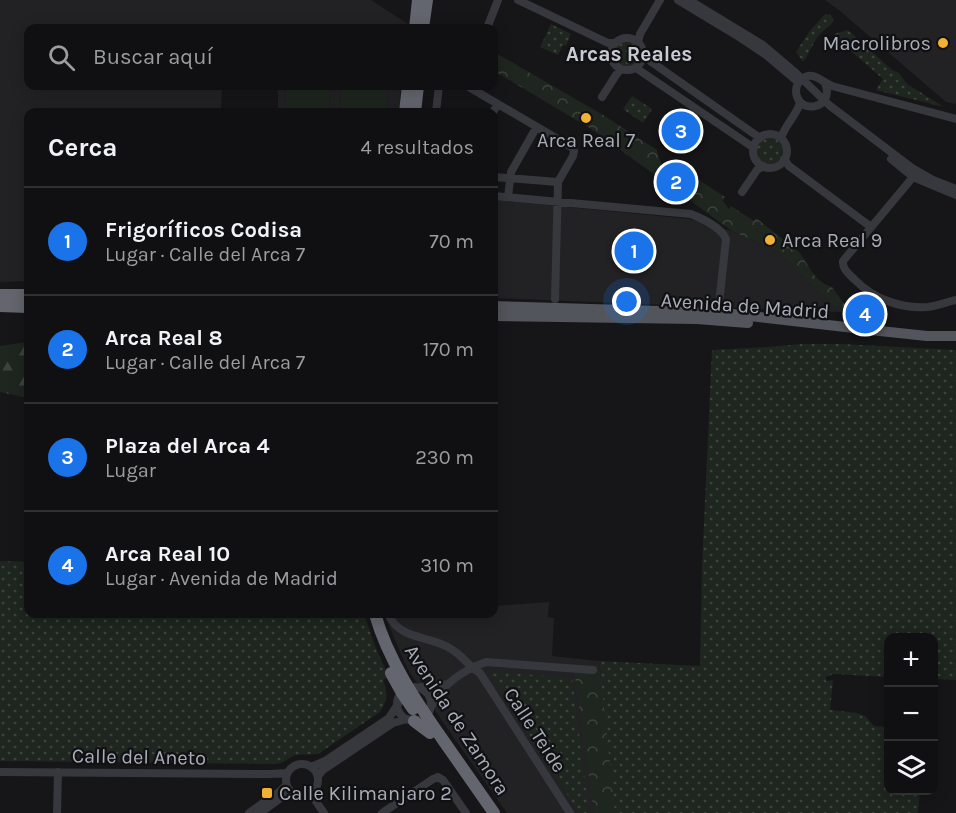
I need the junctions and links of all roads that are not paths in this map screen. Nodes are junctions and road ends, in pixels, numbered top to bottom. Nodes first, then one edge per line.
1 (418, 0) edge
2 (427, 0) edge
3 (498, 0) edge
4 (518, 0) edge
5 (660, 0) edge
6 (678, 0) edge
7 (690, 0) edge
8 (415, 24) edge
9 (424, 24) edge
10 (489, 24) edge
11 (637, 38) junction
12 (611, 45) junction
13 (643, 57) junction
14 (636, 68) junction
15 (618, 70) junction
16 (800, 81) junction
17 (828, 86) junction
18 (414, 90) edge
19 (415, 90) edge
20 (439, 90) edge
21 (474, 90) edge
22 (602, 97) dead end
23 (823, 102) junction
24 (498, 104) junction
25 (801, 106) junction
26 (407, 108) edge
27 (417, 108) edge
28 (436, 108) edge
29 (496, 108) edge
30 (956, 119) edge
31 (546, 131) junction
32 (780, 135) junction
33 (760, 138) junction
34 (754, 148) junction
35 (785, 163) junction
36 (759, 166) junction
37 (498, 177) edge
38 (913, 177) junction
39 (510, 178) junction
40 (558, 182) junction
41 (956, 189) edge
42 (742, 192) dead end
43 (956, 195) edge
44 (498, 196) edge
45 (508, 197) junction
46 (557, 202) junction
47 (871, 227) junction
48 (0, 287) edge
49 (24, 287) edge
50 (0, 295) edge
51 (24, 295) edge
52 (555, 299) junction
53 (956, 300) edge
54 (719, 304) dead end
55 (498, 306) edge
56 (0, 307) edge
57 (23, 307) edge
58 (542, 308) junction
59 (574, 309) junction
60 (498, 315) edge
61 (956, 336) edge
62 (956, 343) edge
63 (369, 618) edge
64 (376, 618) edge
65 (390, 618) edge
66 (471, 667) junction
67 (593, 670) dead end
68 (398, 677) junction
69 (449, 684) junction
70 (407, 693) junction
71 (421, 715) junction
72 (433, 732) junction
73 (311, 766) junction
74 (0, 772) edge
75 (58, 772) junction
76 (318, 776) junction
77 (284, 778) junction
78 (292, 793) junction
79 (313, 795) junction
80 (57, 813) edge
81 (249, 813) edge
82 (260, 813) edge
83 (324, 813) edge
84 (382, 813) edge
85 (466, 813) edge
86 (485, 813) edge
87 (494, 813) edge
88 (570, 813) edge

1 - 8 highway
2 - 9 highway
3 - 10 street
4 - 12 street
5 - 11 street
6 - 16 street
7 - 16 street
11 - 12 street
11 - 13 street
12 - 15 street
13 - 14 street
13 - 33 street
14 - 15 street
14 - 34 street
15 - 22 street
16 - 17 street
16 - 23 street
16 - 25 street
17 - 23 street
17 - 30 street
18 - 26 highway
19 - 27 highway
20 - 28 street
21 - 24 street
23 - 25 street
23 - 38 street
23 - 41 street
24 - 29 street
24 - 31 street
25 - 32 street
31 - 39 street
31 - 40 street
32 - 33 street
32 - 35 street
33 - 34 street
34 - 36 street
35 - 36 street
35 - 47 street
36 - 42 street
37 - 39 street
38 - 43 street
38 - 47 street
39 - 40 street
39 - 45 street
40 - 46 street
44 - 45 street
45 - 46 street
46 - 52 street
46 - 54 street
47 - 53 street
48 - 49 highway
50 - 51 highway
52 - 58 street
52 - 59 street
55 - 58 main road, Avenida de Madrid
56 - 57 highway
58 - 59 main road, Avenida de Madrid
59 - 61 main road, Avenida de Madrid
60 - 62 main road, Avenida de Madrid
63 - 68 highway, Avenida de Zamora
64 - 68 highway, Avenida de Zamora
65 - 66 street, Calle Teide
66 - 67 street
66 - 69 street
66 - 88 street, Calle Teide
68 - 70 highway, Avenida de Zamora
69 - 70 street
69 - 71 street
70 - 71 highway, Avenida de Zamora
70 - 71 street
70 - 73 street
71 - 72 highway
71 - 72 highway
71 - 76 street
72 - 86 highway, Avenida de Zamora
72 - 87 highway, Avenida de Zamora
73 - 76 street
73 - 77 street
74 - 75 street, Calle del Aneto
75 - 77 street, Calle del Aneto
75 - 80 street
76 - 79 street
77 - 78 street
77 - 81 street
78 - 79 street
78 - 82 street
79 - 83 street
84 - 85 street

